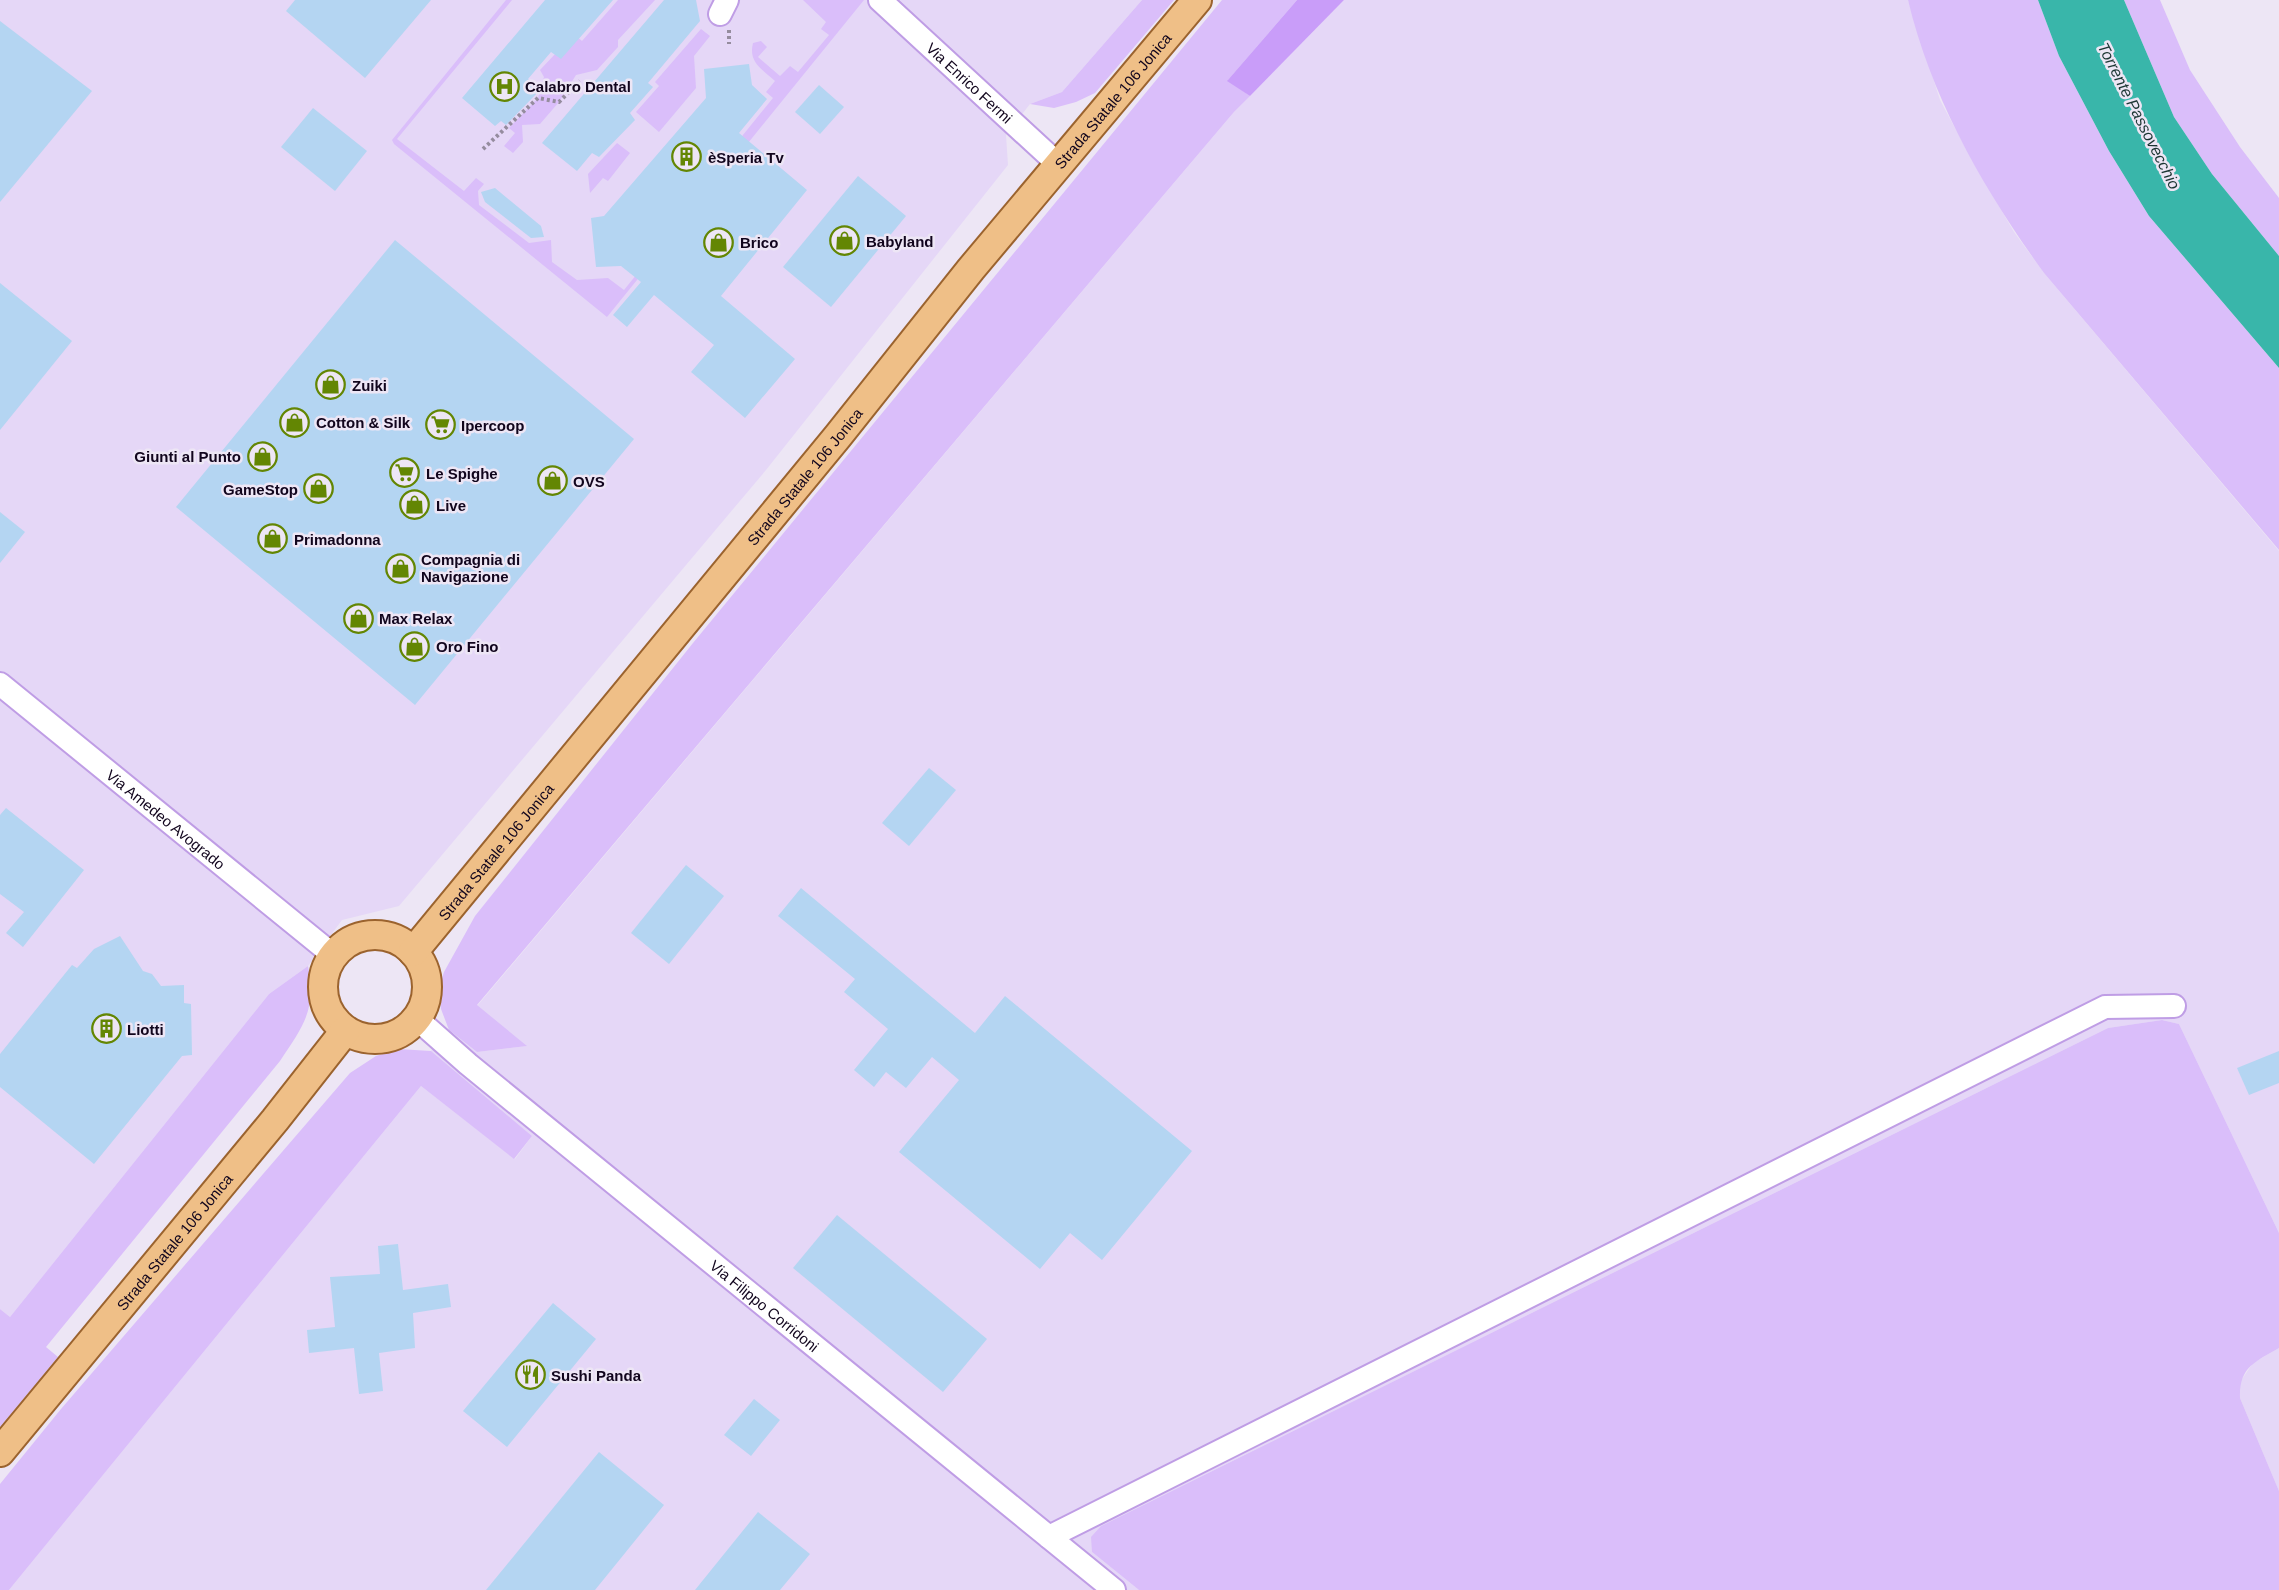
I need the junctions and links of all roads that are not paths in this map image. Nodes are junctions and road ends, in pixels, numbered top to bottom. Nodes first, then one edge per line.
1 (880, 0) edge
2 (1197, 0) edge
3 (1059, 165) junction
4 (0, 684) edge
5 (413, 952) junction
6 (333, 956) junction
7 (2175, 1006) dead end
8 (416, 1018) junction
9 (345, 1030) junction
10 (0, 1452) edge
11 (1049, 1537) junction
12 (1114, 1590) edge

1 - 3 street, Via Enrico Fermi
2 - 3 main road, Strada Statale 106 Jonica
3 - 5 main road, Strada Statale 106 Jonica
4 - 6 street, Via Amedeo Avogrado
5 - 6 main road
5 - 8 main road
6 - 9 main road
7 - 11 street
8 - 9 main road
8 - 11 street, Via Filippo Corridoni
9 - 10 main road, Strada Statale 106 Jonica
11 - 12 street, Via Filippo Corridoni

